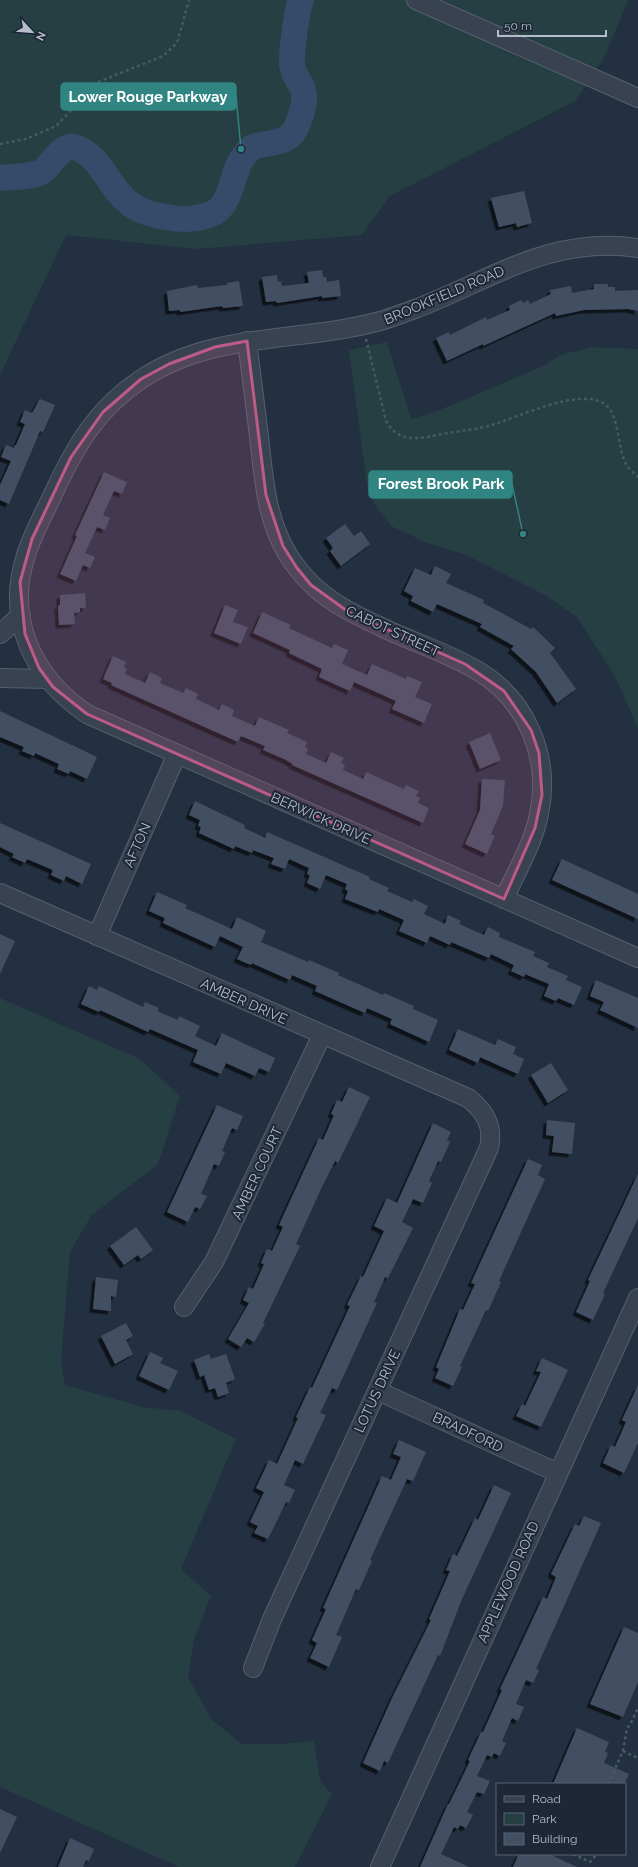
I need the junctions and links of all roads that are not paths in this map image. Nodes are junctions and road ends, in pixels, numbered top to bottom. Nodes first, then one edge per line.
1 (416, 0) edge
2 (638, 98) edge
3 (638, 248) edge
4 (247, 341) junction
5 (21, 615) junction
6 (0, 634) edge
7 (0, 678) edge
8 (48, 679) junction
9 (177, 754) junction
10 (0, 893) edge
11 (504, 898) junction
12 (97, 936) junction
13 (638, 958) edge
14 (322, 1035) junction
15 (484, 1113) joint
16 (638, 1298) edge
17 (184, 1307) dead end
18 (378, 1390) junction
19 (558, 1473) junction
20 (253, 1668) dead end
21 (380, 1867) edge

1 - 2 street
3 - 4 street, BROOKFIELD ROAD
4 - 5 street, BROOKFIELD ROAD
4 - 11 street, CABOT STREET
5 - 6 street
5 - 8 street, BERWICK DRIVE
7 - 8 street
8 - 9 street, BERWICK DRIVE
9 - 11 street, BERWICK DRIVE
9 - 12 street, AFTON
10 - 12 street, AMBER DRIVE
11 - 13 street, BERWICK DRIVE
12 - 14 street, AMBER DRIVE
14 - 15 street, AMBER DRIVE
14 - 17 street, AMBER COURT
15 - 18 street, LOTUS DRIVE
16 - 19 street, APPLEWOOD ROAD
18 - 19 street, BRADFORD
18 - 20 street, LOTUS DRIVE
19 - 21 street, APPLEWOOD ROAD

